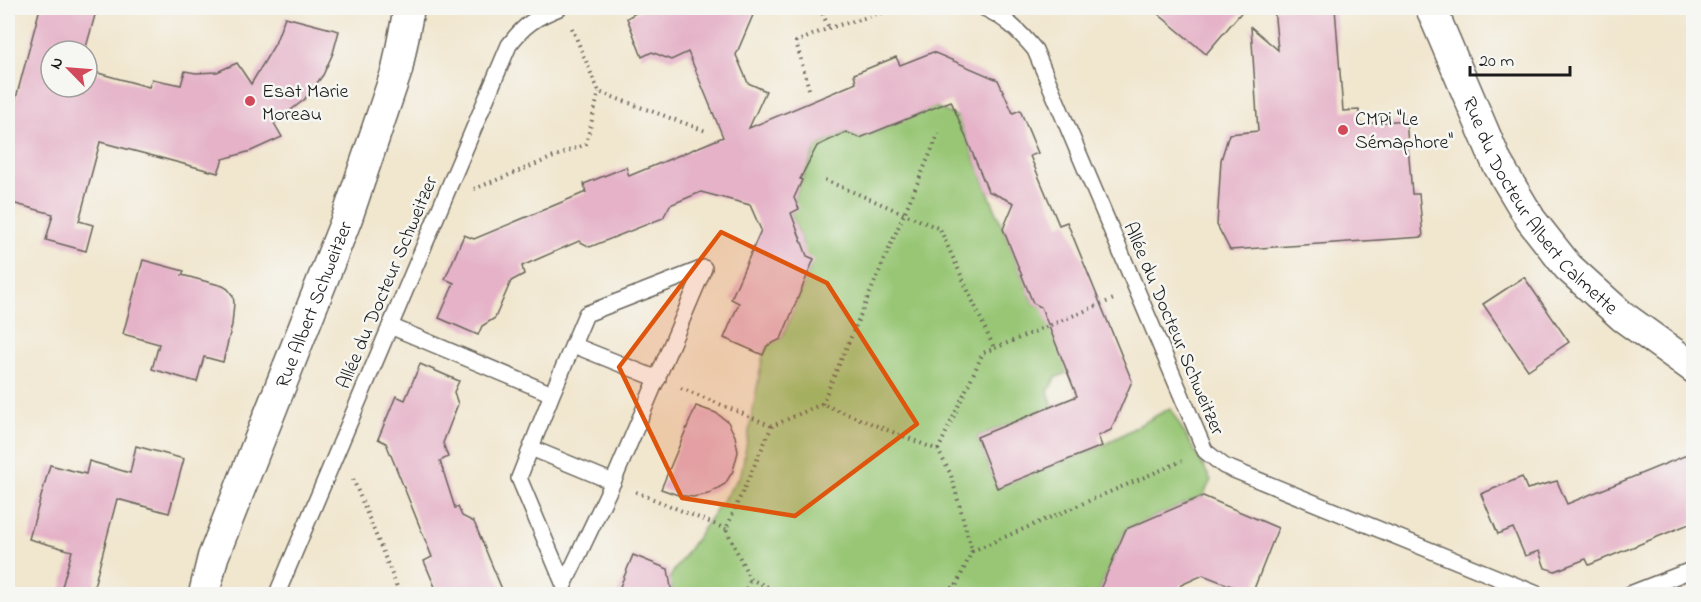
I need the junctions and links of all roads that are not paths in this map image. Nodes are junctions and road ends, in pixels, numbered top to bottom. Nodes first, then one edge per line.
1 (409, 8) edge
2 (984, 8) edge
3 (1431, 8) edge
4 (563, 13) edge
5 (390, 326) junction
6 (573, 345) junction
7 (1694, 368) edge
8 (658, 379) junction
9 (552, 394) junction
10 (531, 448) junction
11 (613, 482) junction
12 (1694, 569) edge
13 (204, 594) edge
14 (278, 594) edge
15 (1537, 594) edge
16 (1630, 594) edge

1 - 13 street, Rue Albert Schweitzer
2 - 15 lane, Allée du Docteur Schweitzer
3 - 7 street, Rue du Docteur Albert Calmette
4 - 5 lane, Allée du Docteur Schweitzer
5 - 9 lane
5 - 14 lane, Allée du Docteur Schweitzer
6 - 8 lane
6 - 8 lane
6 - 9 lane
8 - 11 lane
9 - 10 lane
10 - 11 lane
10 - 11 lane
12 - 16 lane

